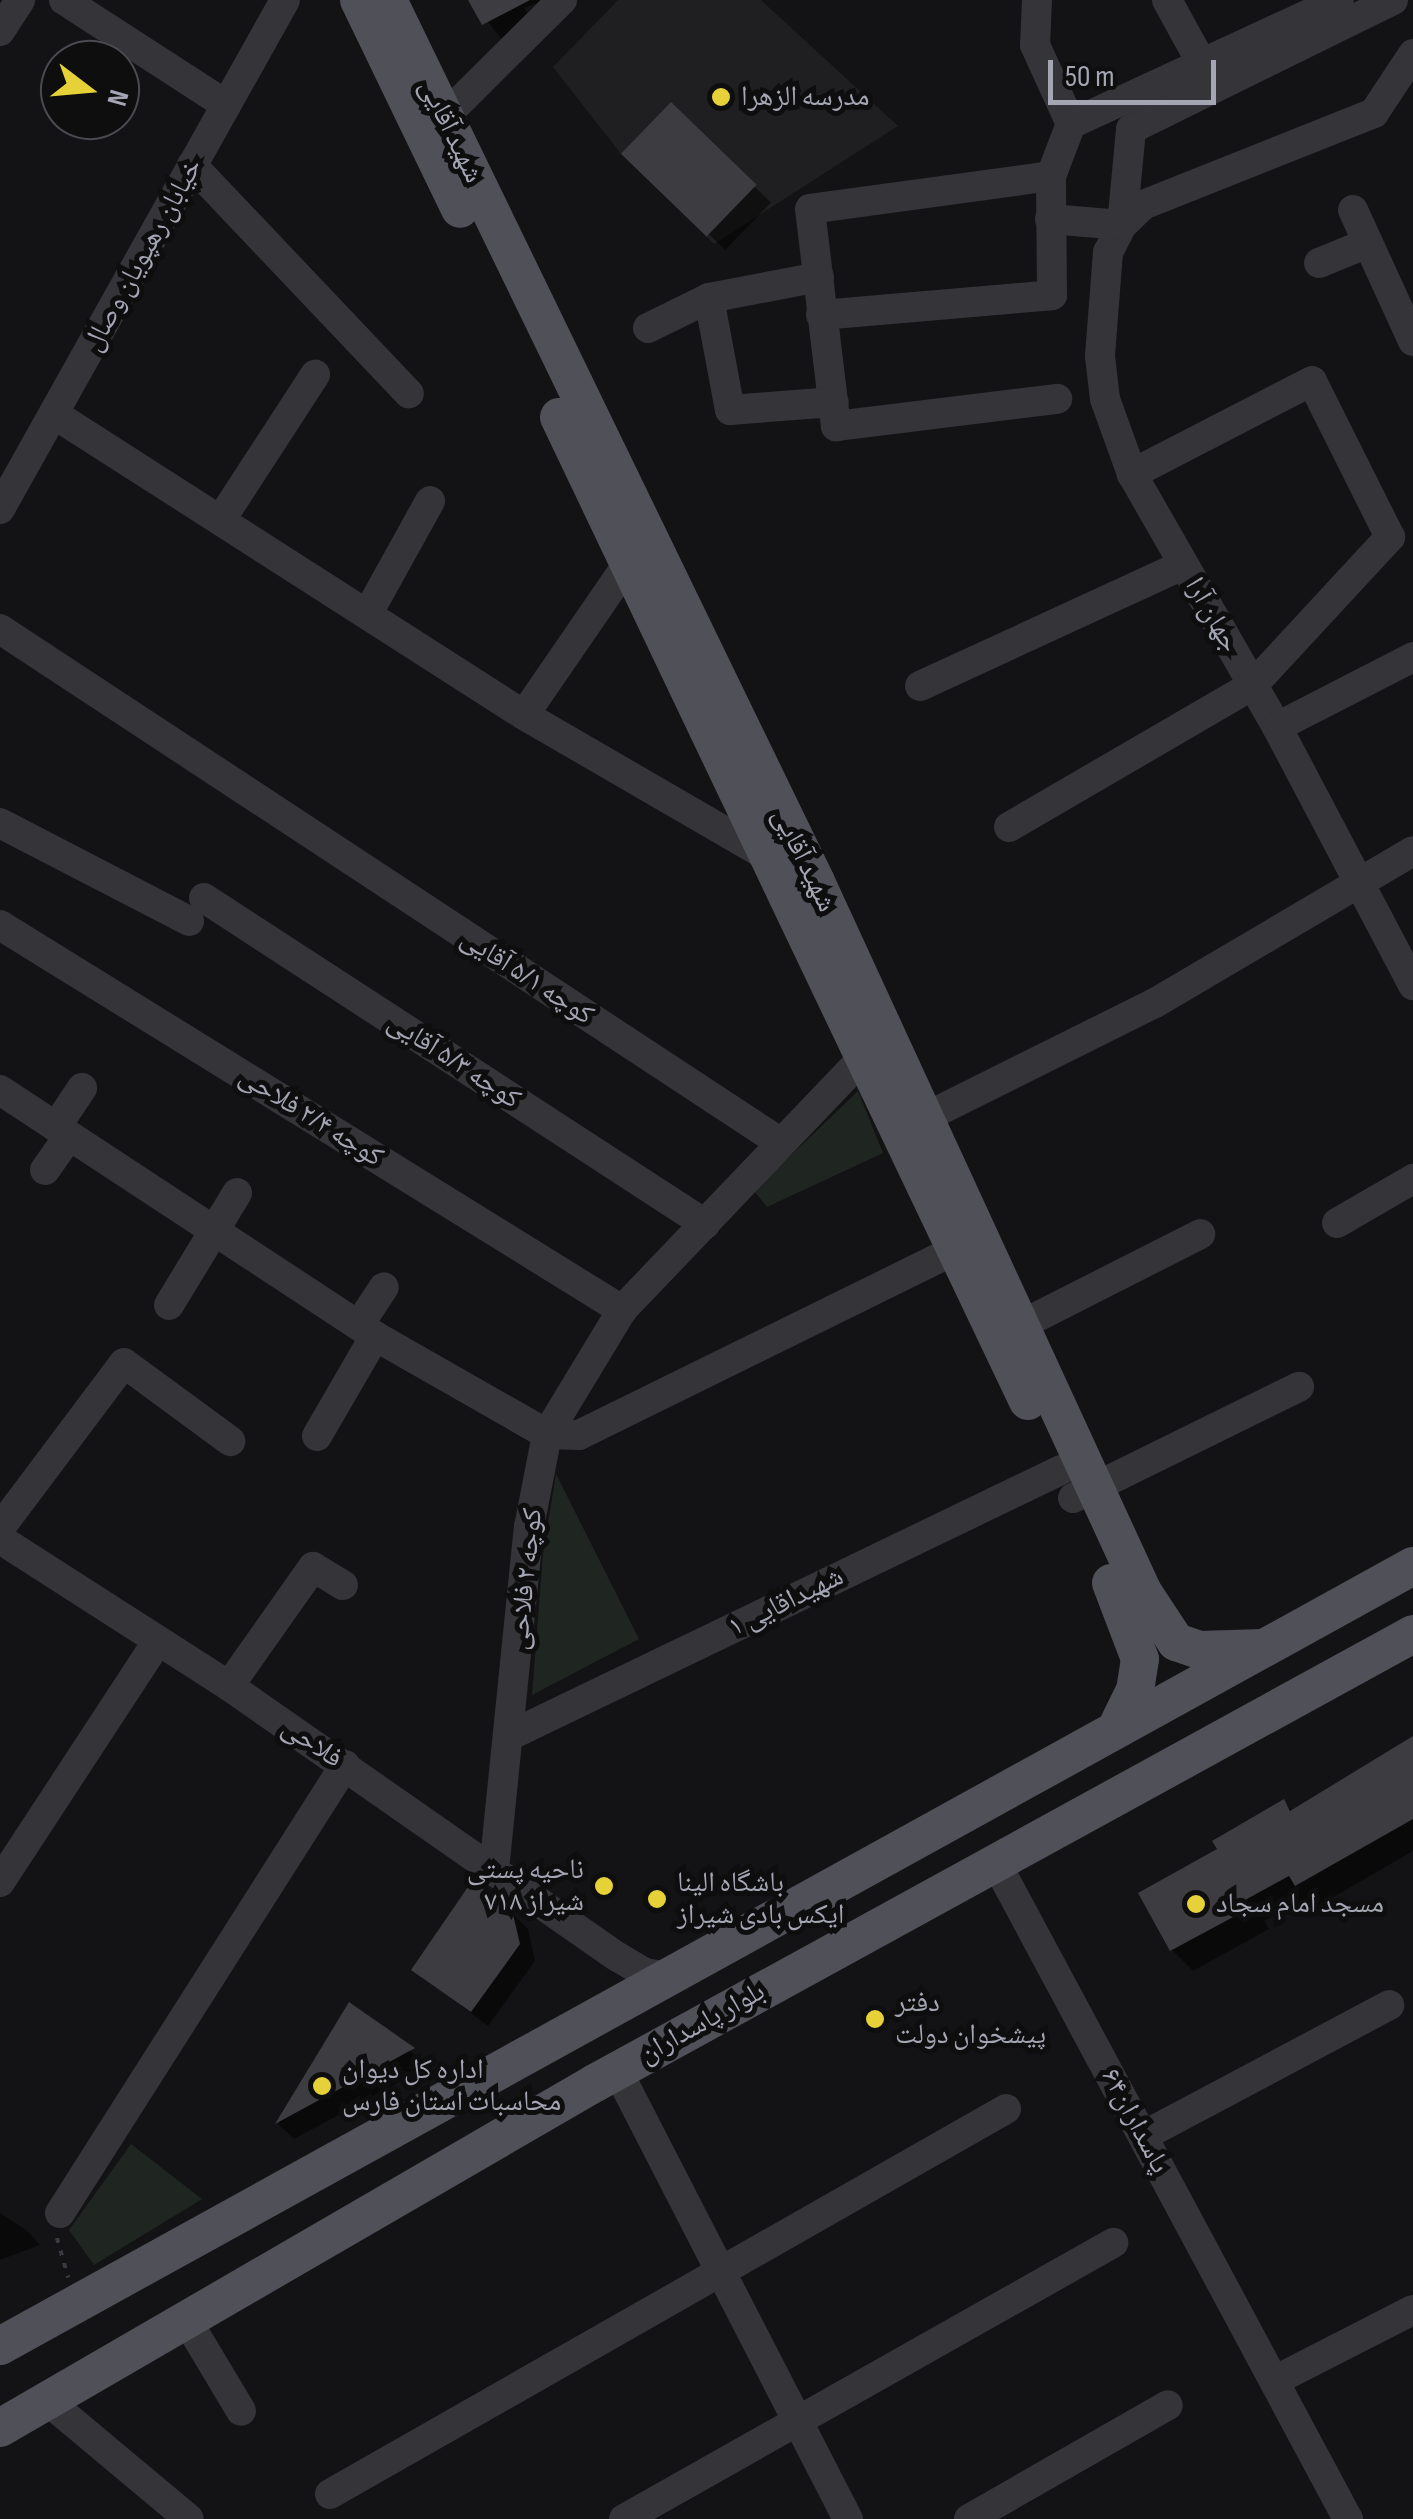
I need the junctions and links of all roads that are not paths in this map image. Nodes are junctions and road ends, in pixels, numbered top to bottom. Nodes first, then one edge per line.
1 (20, 0) edge
2 (64, 0) edge
3 (285, 0) edge
4 (359, 0) edge
5 (388, 0) edge
6 (562, 0) edge
7 (1037, 0) edge
8 (1167, 0) edge
9 (1339, 0) edge
10 (1392, 0) edge
11 (1296, 10) edge
12 (0, 31) edge
13 (1413, 54) edge
14 (1202, 64) junction
15 (226, 105) junction
16 (445, 116) junction
17 (1071, 124) junction
18 (192, 165) junction
19 (1051, 176) junction
20 (1353, 210) dead end
21 (1050, 219) junction
22 (1122, 225) junction
23 (1368, 243) junction
24 (1319, 263) dead end
25 (819, 277) junction
26 (708, 298) junction
27 (822, 314) junction
28 (648, 328) dead end
29 (1413, 341) edge
30 (315, 375) dead end
31 (556, 381) junction
32 (409, 394) dead end
33 (1057, 399) dead end
34 (834, 402) junction
35 (54, 414) junction
36 (1132, 474) junction
37 (430, 501) dead end
38 (0, 509) edge
39 (222, 518) junction
40 (627, 565) junction
41 (1182, 565) junction
42 (368, 612) junction
43 (0, 629) edge
44 (1413, 657) edge
45 (1253, 685) junction
46 (920, 686) dead end
47 (524, 715) junction
48 (1277, 727) junction
49 (0, 823) edge
50 (1009, 828) dead end
51 (1413, 850) edge
52 (764, 854) junction
53 (1359, 880) junction
54 (0, 925) edge
55 (1413, 985) edge
56 (863, 1058) junction
57 (82, 1088) dead end
58 (0, 1090) edge
59 (924, 1118) junction
60 (62, 1131) junction
61 (781, 1143) junction
62 (45, 1170) dead end
63 (1413, 1179) edge
64 (237, 1193) dead end
65 (1337, 1223) dead end
66 (705, 1224) junction
67 (215, 1226) junction
68 (1200, 1234) dead end
69 (955, 1250) junction
70 (384, 1287) dead end
71 (170, 1306) dead end
72 (622, 1310) junction
73 (1020, 1325) junction
74 (367, 1330) junction
75 (1298, 1387) dead end
76 (547, 1434) junction
77 (317, 1436) dead end
78 (230, 1441) dead end
79 (1076, 1484) junction
80 (0, 1528) edge
81 (0, 1539) edge
82 (1413, 1566) edge
83 (343, 1585) dead end
84 (1413, 1634) edge
85 (1151, 1638) junction
86 (158, 1640) junction
87 (1263, 1648) junction
88 (229, 1686) junction
89 (1116, 1728) junction
90 (511, 1735) junction
91 (345, 1765) junction
92 (995, 1861) junction
93 (494, 1870) junction
94 (0, 1882) edge
95 (618, 1957) junction
96 (671, 1977) junction
97 (1389, 2005) dead end
98 (604, 2012) junction
99 (617, 2070) junction
100 (1006, 2109) dead end
101 (1144, 2136) junction
102 (60, 2213) road end
103 (206, 2233) junction
104 (1113, 2243) dead end
105 (717, 2272) junction
106 (241, 2286) junction
107 (1413, 2310) edge
108 (186, 2319) junction
109 (0, 2346) edge
110 (1274, 2381) junction
111 (48, 2402) junction
112 (1168, 2405) dead end
113 (241, 2412) dead end
114 (796, 2422) junction
115 (0, 2428) edge
116 (330, 2494) dead end
117 (188, 2519) edge
118 (624, 2519) edge
119 (848, 2519) edge
120 (969, 2519) edge
121 (1348, 2519) edge

1 - 12 street
2 - 15 street
3 - 15 street, خیابان رهپویان وصال
4 - 31 main road, شهید آقایی
5 - 16 main road, شهید آقایی
6 - 16 street
7 - 17 street
8 - 14 street
9 - 11 street
10 - 22 street, جهان آرا
11 - 14 street
13 - 22 street
14 - 17 street
15 - 18 street, خیابان رهپویان وصال
16 - 31 main road, شهید آقایی
17 - 19 street
18 - 32 street
18 - 35 street, خیابان رهپویان وصال
19 - 21 street
19 - 25 street
20 - 23 street
21 - 22 street
21 - 27 street
22 - 36 street, جهان آرا
23 - 24 street
23 - 29 street
25 - 26 street
25 - 27 street
26 - 28 street
26 - 34 street
27 - 34 street
30 - 39 street
31 - 40 main road, شهید آقایی
31 - 59 main road, شهید آقایی
33 - 34 street
35 - 38 street, خیابان رهپویان وصال
35 - 39 street
36 - 41 street, جهان آرا
36 - 45 street
37 - 42 street
39 - 42 street
40 - 47 street
40 - 52 main road, شهید آقایی
41 - 45 street, جهان آرا
41 - 46 street
42 - 47 street
43 - 61 street, کوچه ۵/۱ آقایی
44 - 48 street
45 - 48 street, جهان آرا
45 - 50 street
47 - 52 street
48 - 53 street, جهان آرا
49 - 66 street, کوچه ۵/۳ آقایی
51 - 53 street
52 - 56 main road, شهید آقایی
53 - 55 street, جهان آرا
53 - 59 street
54 - 72 street, کوچه ۲/۴ فلاحی
56 - 61 street, کوچه ۲ فلاحی
56 - 69 main road, شهید آقایی
57 - 60 street
58 - 60 street
59 - 73 main road, شهید آقایی
60 - 62 street
60 - 67 street
61 - 66 street, کوچه ۲ فلاحی
63 - 65 street
64 - 67 street
66 - 72 street, کوچه ۲ فلاحی
67 - 71 street
67 - 74 street
68 - 73 street
69 - 76 street
69 - 79 main road, شهید آقایی
70 - 74 street
72 - 76 street, کوچه ۲ فلاحی
73 - 79 main road, شهید آقایی
74 - 76 street
74 - 77 street
75 - 79 street, ۱ شهیداقایی
76 - 90 street, کوچه ۲ فلاحی
78 - 80 street
79 - 85 main road, شهید آقایی
79 - 90 street, ۱ شهیداقایی
81 - 86 street, فلاحی
82 - 87 main road, بلوار پاسداران
83 - 88 street
84 - 92 main road, بلوار پاسداران
85 - 87 main road
85 - 89 main road
86 - 88 street, فلاحی
86 - 94 street
87 - 89 main road, بلوار پاسداران
88 - 91 street, فلاحی
89 - 96 main road, بلوار پاسداران
90 - 93 street, کوچه ۲ فلاحی
91 - 93 street, فلاحی
91 - 102 street
92 - 99 main road, بلوار پاسداران
92 - 101 street, پاسداران۶۴
93 - 95 street, فلاحی
95 - 96 street, فلاحی
95 - 98 street
96 - 98 main road, بلوار پاسداران
97 - 101 street
98 - 103 main road, بلوار پاسداران
99 - 105 street
99 - 106 main road, بلوار پاسداران
100 - 105 street
101 - 110 street, پاسداران۶۴
103 - 106 main road
103 - 109 main road, بلوار پاسداران
104 - 114 street
105 - 114 street
105 - 116 street
106 - 108 main road, بلوار پاسداران
107 - 110 street
108 - 111 main road, بلوار پاسداران
108 - 113 street
110 - 121 street, پاسداران۶۴
111 - 115 main road, بلوار پاسداران
111 - 117 street
112 - 120 street
114 - 118 street
114 - 119 street

